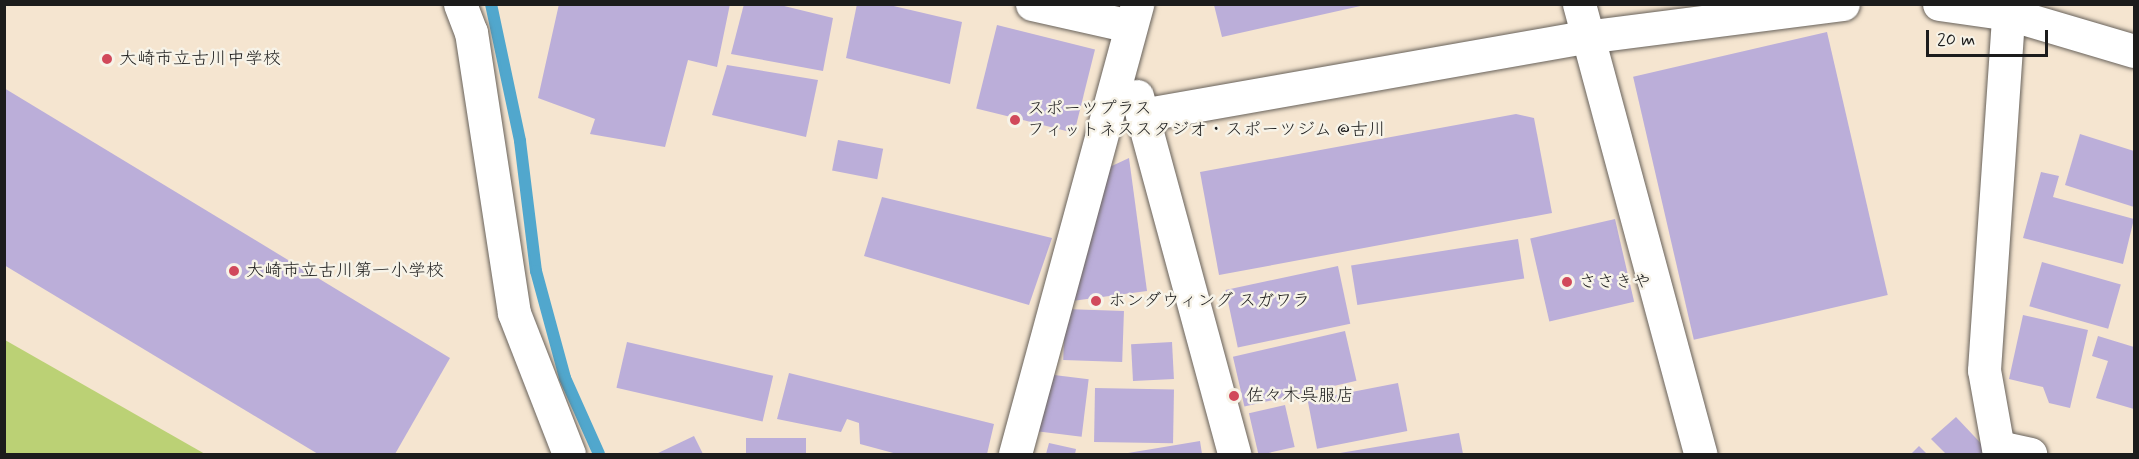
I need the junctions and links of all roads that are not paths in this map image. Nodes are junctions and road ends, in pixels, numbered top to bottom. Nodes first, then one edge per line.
1 (460, 4) edge
2 (1032, 4) edge
3 (1579, 4) edge
4 (1843, 4) edge
5 (1939, 4) edge
6 (2009, 9) edge
7 (1123, 21) edge
8 (1585, 37) junction
9 (2134, 51) edge
10 (1142, 116) junction
11 (1999, 451) edge
12 (569, 454) edge
13 (1015, 454) edge
14 (1234, 454) edge
15 (1700, 454) edge
16 (2030, 454) edge

1 - 12 street
2 - 7 street
3 - 8 street
4 - 8 street
5 - 6 street
6 - 9 street
6 - 11 street
7 - 10 street
7 - 13 street
8 - 10 street
8 - 15 street
10 - 14 street
11 - 16 street

